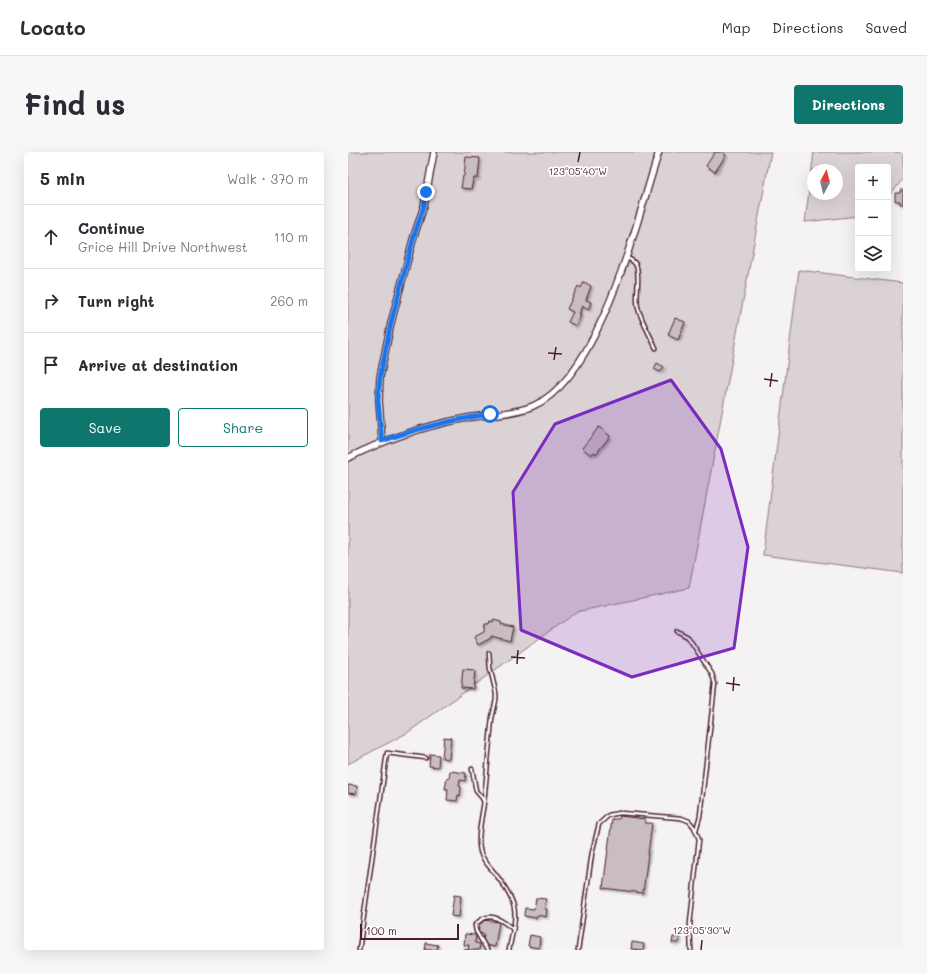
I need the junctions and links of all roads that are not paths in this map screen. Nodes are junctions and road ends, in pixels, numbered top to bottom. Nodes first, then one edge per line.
1 (434, 152) edge
2 (659, 152) edge
3 (625, 258) junction
4 (656, 348) dead end
5 (382, 441) junction
6 (348, 458) edge
7 (677, 631) dead end
8 (489, 653) dead end
9 (426, 758) dead end
10 (472, 769) dead end
11 (484, 802) junction
12 (696, 830) junction
13 (513, 929) junction
14 (359, 950) edge
15 (487, 950) edge
16 (509, 950) edge
17 (578, 950) edge
18 (691, 950) edge

1 - 5 street
2 - 3 street
3 - 4 lane
3 - 5 street
5 - 6 street
7 - 12 lane
8 - 11 lane
9 - 14 lane
10 - 11 lane
11 - 13 lane
12 - 17 lane
12 - 18 lane
13 - 15 lane
13 - 16 lane

